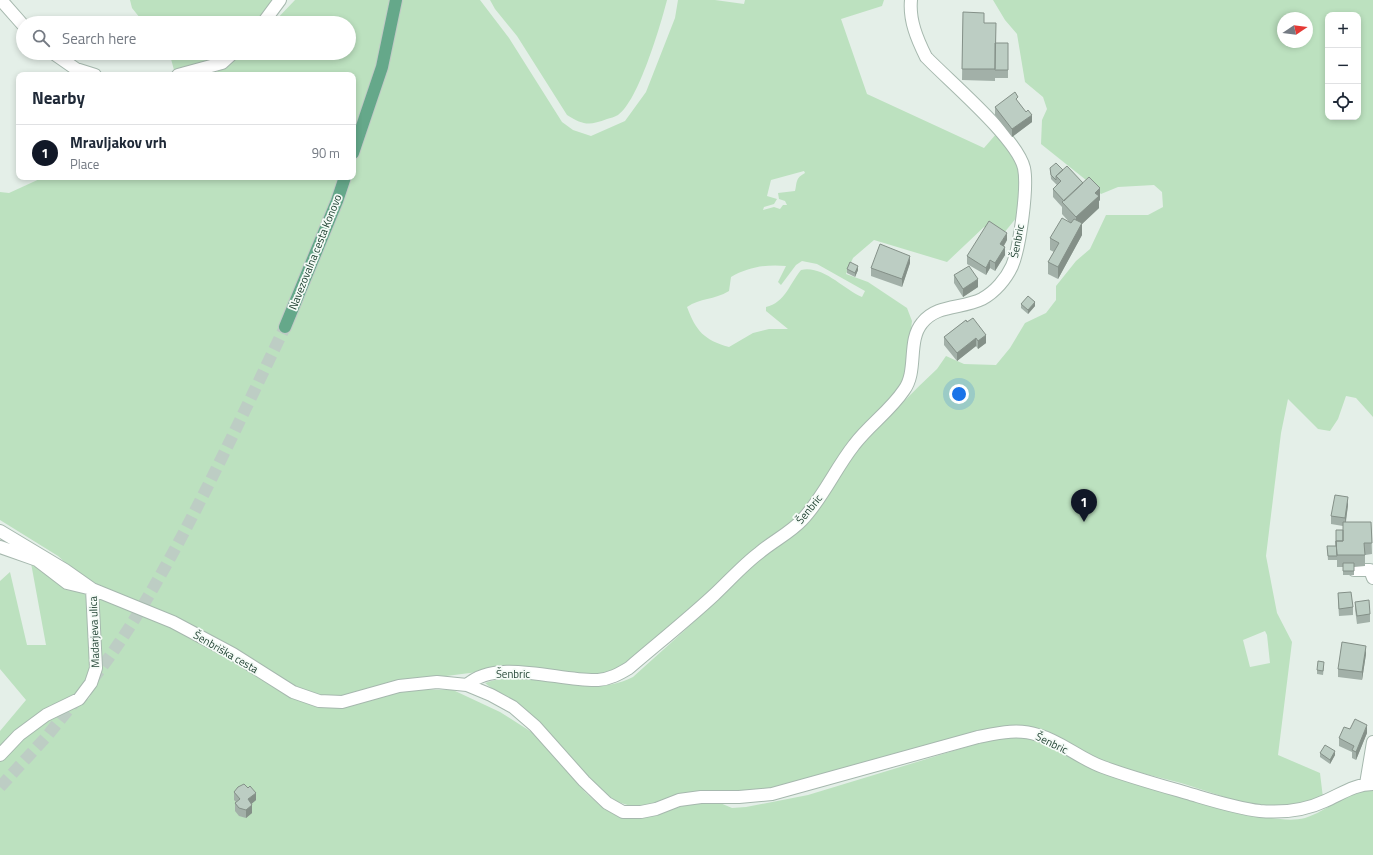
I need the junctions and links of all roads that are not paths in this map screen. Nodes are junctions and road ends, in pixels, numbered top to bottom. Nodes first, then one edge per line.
1 (1, 0) edge
2 (280, 0) edge
3 (396, 0) edge
4 (911, 0) edge
5 (268, 16) edge
6 (16, 17) edge
7 (63, 60) edge
8 (225, 60) edge
9 (86, 72) edge
10 (189, 72) edge
11 (356, 145) edge
12 (344, 180) edge
13 (285, 327) tunnel mouth
14 (0, 531) edge
15 (0, 547) edge
16 (1354, 570) edge
17 (1373, 578) edge
18 (92, 589) junction
19 (467, 685) junction
20 (1373, 742) edge
21 (0, 755) edge
22 (1369, 784) edge

1 - 6 street
2 - 5 street
3 - 11 main road
4 - 19 street, Šenbric
7 - 9 street
8 - 10 street
12 - 13 main road, Navezovalna cesta Konovo
14 - 18 street, Šenbriška cesta
15 - 18 street, Madarjeva ulica
16 - 17 street
18 - 19 street, Šenbriška cesta
18 - 21 street, Madarjeva ulica
19 - 22 street, Šenbric
20 - 22 street, Šenbric

